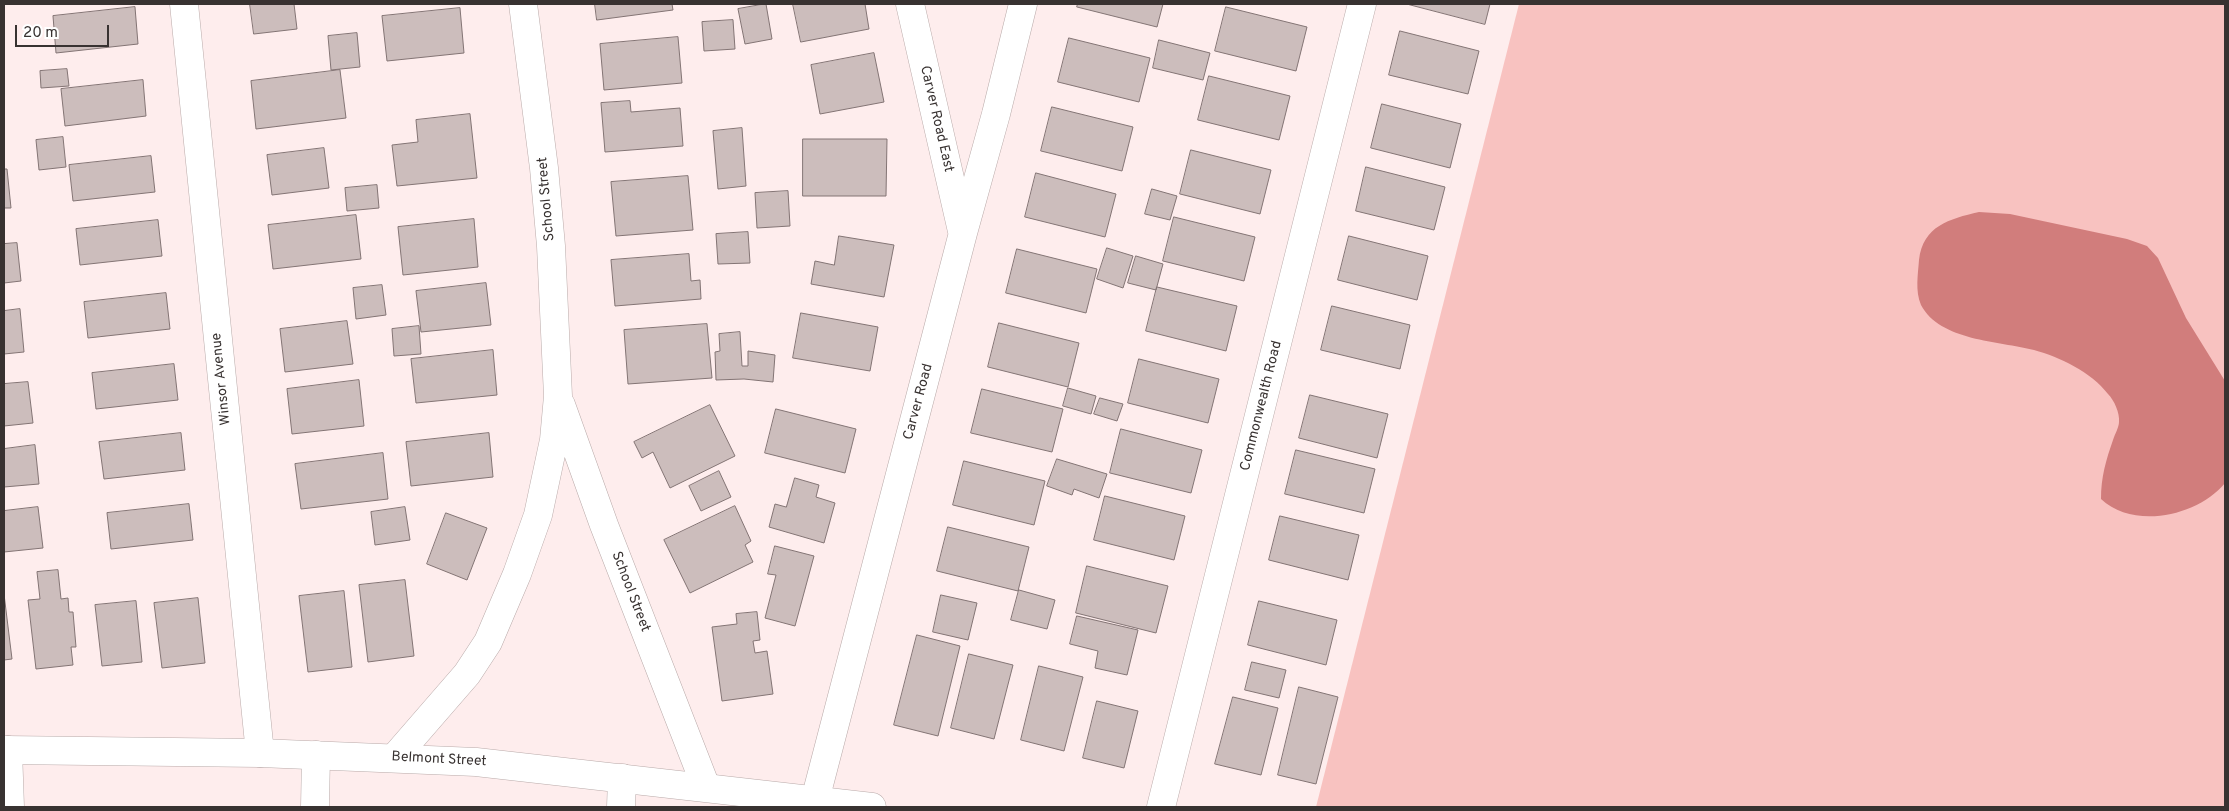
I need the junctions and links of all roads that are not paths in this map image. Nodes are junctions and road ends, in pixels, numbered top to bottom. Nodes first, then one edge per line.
1 (184, 4) edge
2 (523, 4) edge
3 (910, 4) edge
4 (1022, 4) edge
5 (1362, 4) edge
6 (963, 233) junction
7 (558, 396) junction
8 (6, 750) edge
9 (260, 753) junction
10 (316, 755) junction
11 (395, 757) junction
12 (622, 778) junction
13 (706, 787) junction
14 (815, 800) junction
15 (10, 807) edge
16 (315, 807) edge
17 (621, 807) edge
18 (872, 807) edge
19 (1161, 807) edge

1 - 9 street, Winsor Avenue
2 - 7 street, School Street
3 - 6 street, Carver Road East
4 - 6 street, Carver Road
5 - 19 street, Commonwealth Road
6 - 14 street, Carver Road
7 - 11 street, School Street
7 - 13 street, School Street
8 - 9 street, Belmont Street
8 - 15 street
9 - 10 street, Belmont Street
10 - 11 street, Belmont Street
10 - 16 street
11 - 12 street, Belmont Street
12 - 13 street, Belmont Street
12 - 17 street
13 - 14 street, Belmont Street
14 - 18 street, Belmont Street

